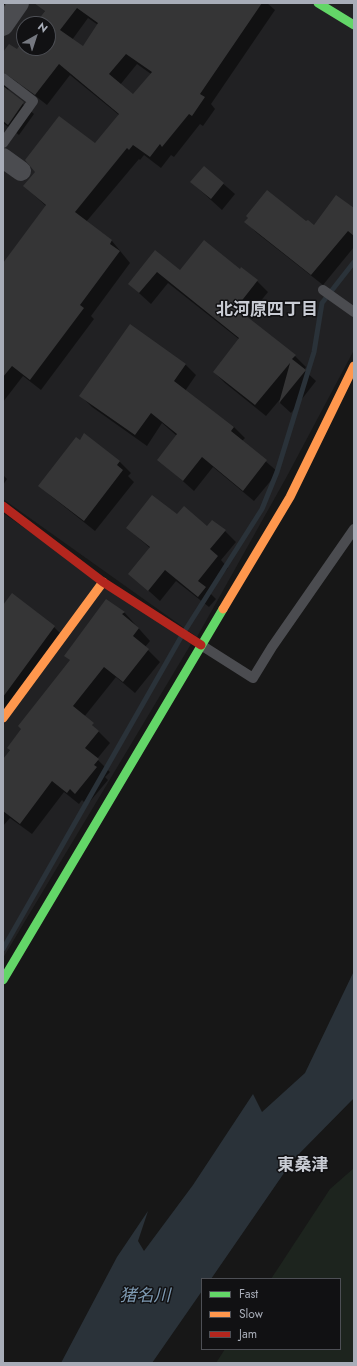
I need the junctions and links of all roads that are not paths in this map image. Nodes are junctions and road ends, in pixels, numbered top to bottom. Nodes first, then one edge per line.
1 (19, 3) edge
2 (330, 6) edge
3 (354, 25) edge
4 (3, 26) edge
5 (3, 78) edge
6 (3, 143) edge
7 (3, 158) edge
8 (21, 171) dead end
9 (323, 290) dead end
10 (354, 312) edge
11 (354, 366) edge
12 (3, 506) edge
13 (354, 529) edge
14 (103, 582) junction
15 (202, 645) junction
16 (3, 718) edge
17 (3, 980) edge

1 - 4 street
2 - 3 street
5 - 6 lane
7 - 8 street
9 - 10 lane
11 - 15 street
12 - 14 street
13 - 15 lane
14 - 15 street
14 - 16 street
15 - 17 street

